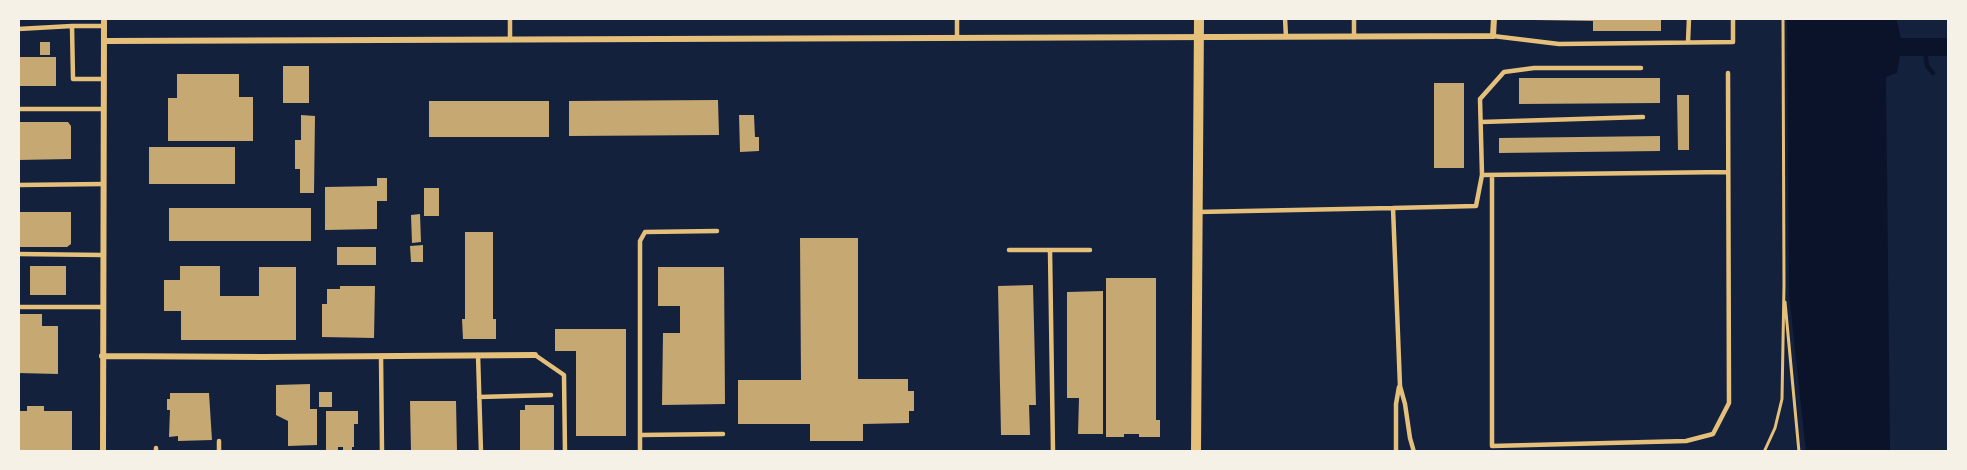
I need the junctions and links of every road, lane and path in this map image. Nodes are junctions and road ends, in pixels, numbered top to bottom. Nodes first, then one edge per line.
1 (104, 18) edge
2 (510, 18) edge
3 (957, 18) edge
4 (1198, 18) edge
5 (1285, 18) edge
6 (1354, 18) edge
7 (1494, 18) edge
8 (1689, 18) edge
9 (1733, 18) edge
10 (1783, 18) edge
11 (72, 26) junction
12 (104, 26) junction
13 (18, 29) edge
14 (1493, 36) junction
15 (1198, 37) junction
16 (1286, 37) junction
17 (1354, 37) junction
18 (957, 38) junction
19 (510, 40) junction
20 (105, 41) junction
21 (1688, 42) junction
22 (1641, 68) dead end
23 (1728, 73) dead end
24 (104, 79) junction
25 (18, 109) edge
26 (104, 109) junction
27 (1643, 117) dead end
28 (1480, 122) junction
29 (1728, 172) junction
30 (1482, 176) junction
31 (1492, 176) junction
32 (104, 184) junction
33 (18, 185) edge
34 (1393, 208) junction
35 (1197, 212) junction
36 (717, 231) dead end
37 (1009, 250) dead end
38 (1050, 250) junction
39 (1090, 250) dead end
40 (18, 254) edge
41 (103, 255) junction
42 (1784, 285) junction
43 (18, 307) edge
44 (102, 307) junction
45 (478, 355) junction
46 (535, 355) joint
47 (102, 356) junction
48 (381, 356) junction
49 (1400, 385) junction
50 (551, 395) dead end
51 (479, 397) junction
52 (723, 434) dead end
53 (640, 435) junction
54 (219, 441) dead end
55 (103, 452) edge
56 (219, 452) edge
57 (382, 452) edge
58 (481, 452) edge
59 (565, 452) edge
60 (640, 452) edge
61 (1053, 452) edge
62 (1196, 452) edge
63 (1396, 452) edge
64 (1414, 452) edge
65 (1764, 452) edge
66 (1800, 452) edge

1 - 12 street
2 - 19 lane
3 - 18 lane
4 - 15 street
5 - 16 lane
6 - 17 lane
7 - 14 street
8 - 21 lane
9 - 21 lane
10 - 42 path
11 - 12 lane
11 - 13 lane
11 - 24 lane
12 - 20 street
14 - 17 street
14 - 21 lane
15 - 16 street
15 - 18 street
15 - 35 street
16 - 17 street
18 - 19 street
19 - 20 street
20 - 24 street
22 - 28 lane
23 - 29 lane
24 - 26 street
25 - 26 lane
26 - 32 street
27 - 28 lane
28 - 30 lane
29 - 31 lane
29 - 31 lane
30 - 31 lane
30 - 34 lane
32 - 33 lane
32 - 41 street
34 - 35 lane
34 - 49 lane
35 - 62 street
36 - 53 lane
37 - 38 lane
38 - 39 lane
38 - 61 lane
40 - 41 lane
41 - 44 street
42 - 65 path
42 - 66 path
43 - 44 lane
44 - 47 street
45 - 46 street
45 - 48 street
45 - 51 lane
46 - 59 lane
47 - 48 street
47 - 55 street
48 - 57 lane
49 - 63 lane
49 - 64 lane
50 - 51 lane
51 - 58 lane
52 - 53 lane
53 - 60 lane
54 - 56 lane

